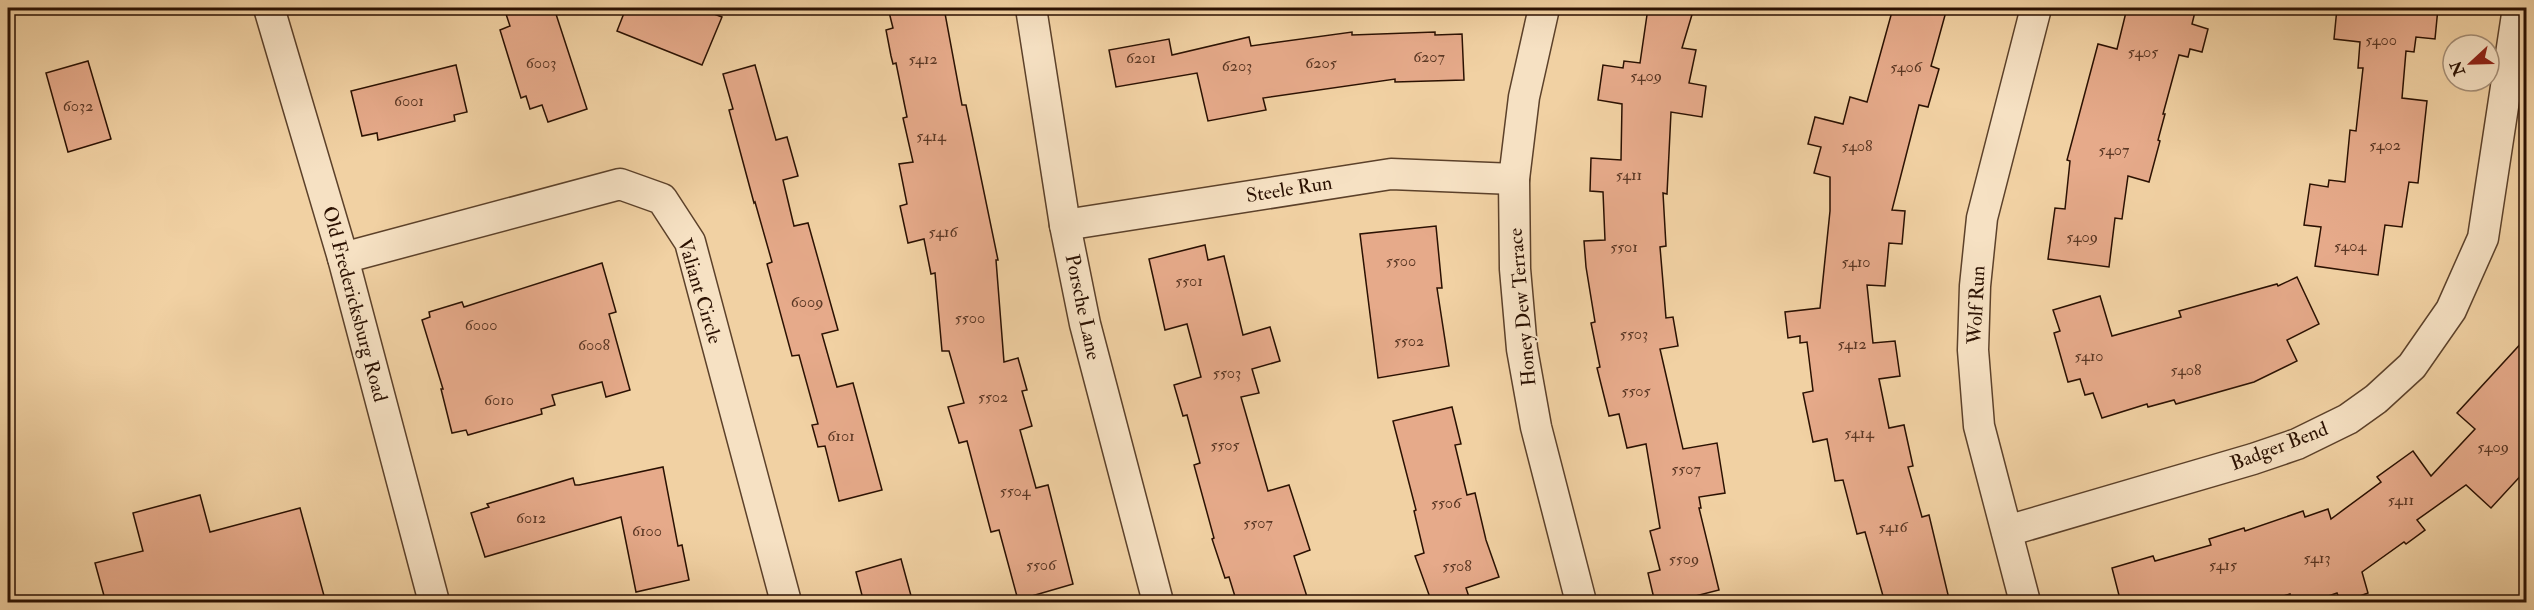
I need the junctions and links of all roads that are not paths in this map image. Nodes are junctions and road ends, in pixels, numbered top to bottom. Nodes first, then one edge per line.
1 (269, 8) edge
2 (1031, 8) edge
3 (1544, 8) edge
4 (2036, 8) edge
5 (2518, 8) edge
6 (1514, 179) junction
7 (1065, 225) junction
8 (343, 258) junction
9 (2007, 531) junction
10 (434, 603) edge
11 (786, 603) edge
12 (1158, 603) edge
13 (1581, 603) edge
14 (2025, 603) edge

1 - 8 street, Old Fredericksburg Road
2 - 7 street, Porsche Lane
3 - 6 street, Honey Dew Terrace
4 - 9 street, Wolf Run
5 - 9 street, Badger Bend
6 - 7 street, Steele Run
6 - 13 street, Honey Dew Terrace
7 - 12 street, Porsche Lane
8 - 10 street, Old Fredericksburg Road
8 - 11 street, Valiant Circle
9 - 14 street, Wolf Run

